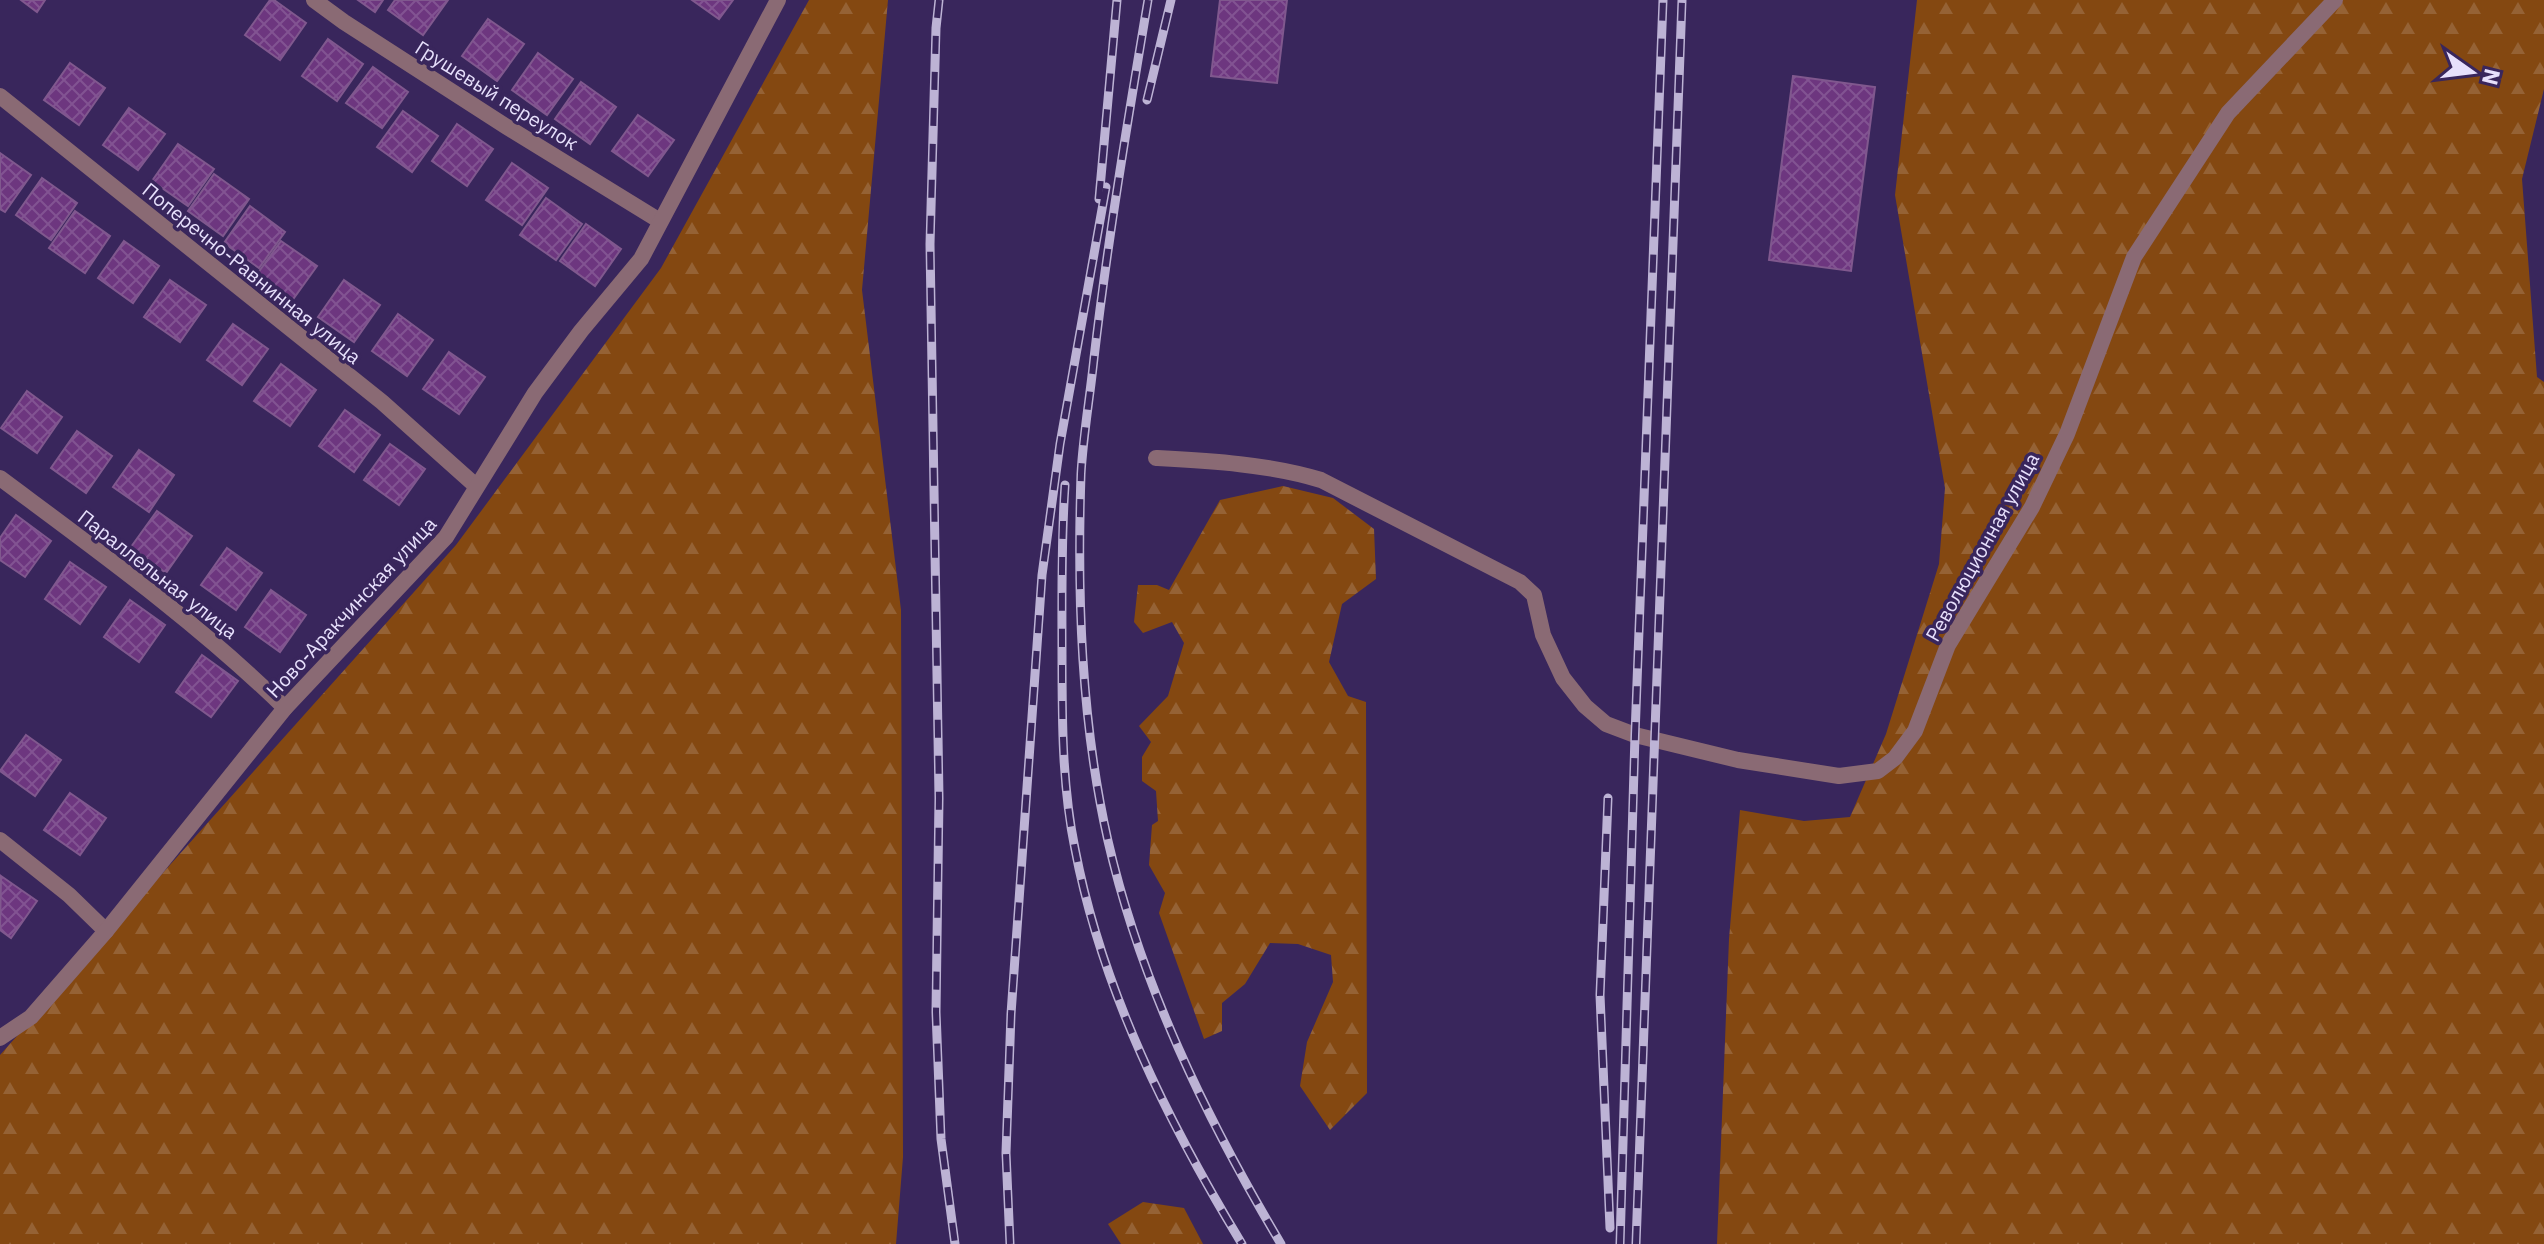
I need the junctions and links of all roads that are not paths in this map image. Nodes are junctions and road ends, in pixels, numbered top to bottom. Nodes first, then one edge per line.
1 (314, 0) edge
2 (778, 0) edge
3 (2335, 0) edge
4 (0, 96) edge
5 (660, 221) junction
6 (1156, 458) dead end
7 (0, 478) edge
8 (476, 486) junction
9 (285, 708) junction
10 (0, 840) edge
11 (106, 931) junction
12 (0, 1038) edge

1 - 5 street, Грушевый переулок
2 - 5 street, Ново-Аракчинская улица
3 - 6 street, Революционная улица
4 - 8 street, Поперечно-Равнинная улица
5 - 8 street, Ново-Аракчинская улица
7 - 9 street, Параллельная улица
8 - 9 street, Ново-Аракчинская улица
9 - 11 street, Ново-Аракчинская улица
10 - 11 street
11 - 12 street, Ново-Аракчинская улица

